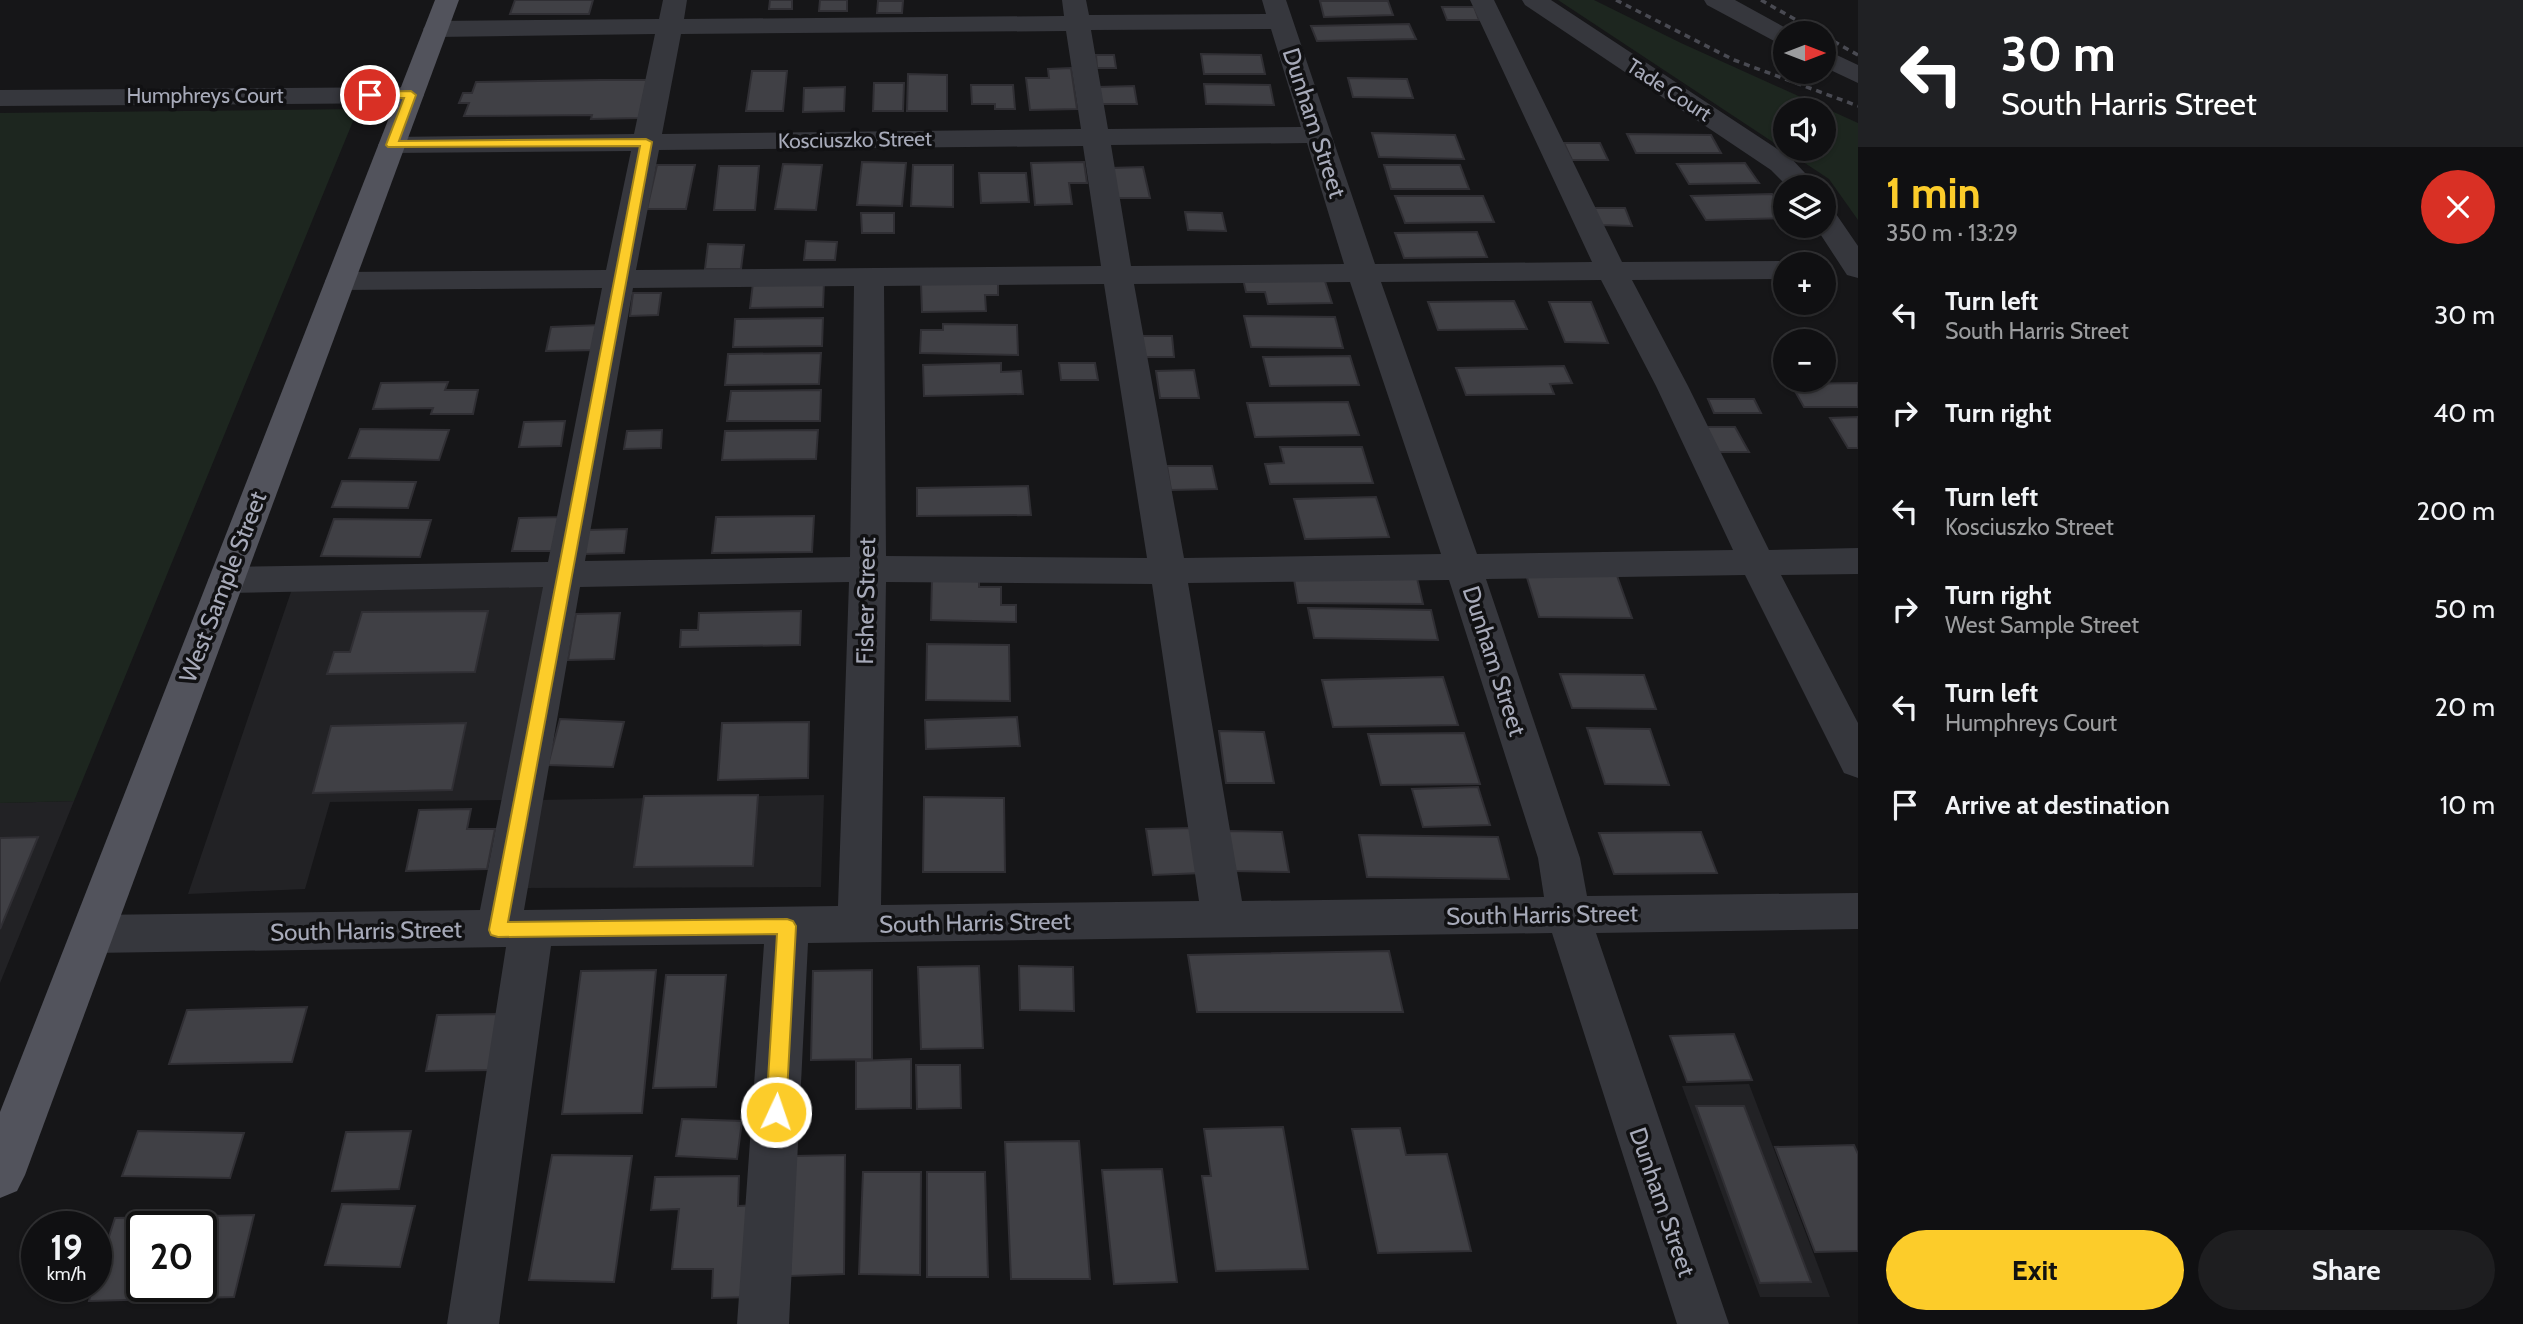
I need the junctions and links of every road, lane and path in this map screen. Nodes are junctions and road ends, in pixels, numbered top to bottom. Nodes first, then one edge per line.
1 (675, 0) edge
2 (1482, 0) edge
3 (1534, 0) edge
4 (1716, 0) edge
5 (1278, 11) edge
6 (1076, 12) edge
7 (441, 15) edge
8 (669, 28) junction
9 (1773, 31) edge
10 (1836, 63) edge
11 (1858, 75) edge
12 (411, 95) junction
13 (0, 98) edge
14 (1318, 135) junction
15 (1096, 137) junction
16 (646, 142) junction
17 (392, 145) junction
18 (1792, 175) edge
19 (1836, 235) edge
20 (1858, 269) edge
21 (1611, 270) junction
22 (1773, 270) edge
23 (1836, 270) edge
24 (1362, 272) junction
25 (1117, 274) junction
26 (869, 276) junction
27 (619, 279) junction
28 (340, 281) junction
29 (1756, 561) junction
30 (1858, 561) edge
31 (1463, 565) junction
32 (868, 569) junction
33 (1168, 571) junction
34 (565, 573) junction
35 (226, 580) junction
36 (1858, 762) edge
37 (1858, 911) edge
38 (1569, 915) junction
39 (1223, 918) junction
40 (787, 926) junction
41 (859, 926) junction
42 (514, 929) junction
43 (92, 934) junction
44 (0, 1175) edge
45 (473, 1324) edge
46 (764, 1324) edge
47 (1703, 1324) edge

1 - 8 street
2 - 21 street
3 - 18 street, Tade Court
4 - 9 street
5 - 6 street
5 - 14 street, Dunham Street
6 - 8 street
6 - 15 street
7 - 8 street
7 - 12 main road, West Sample Street
8 - 16 street
10 - 11 street
12 - 13 street, Humphreys Court
12 - 17 main road, West Sample Street
14 - 15 street, Kosciuszko Street
14 - 24 street, Dunham Street
15 - 16 street, Kosciuszko Street
15 - 25 street
16 - 17 street, Kosciuszko Street
16 - 27 street
17 - 28 main road, West Sample Street
19 - 20 street
20 - 23 street
21 - 22 street
21 - 24 street
21 - 29 street
24 - 25 street
24 - 31 street, Dunham Street
25 - 26 street
25 - 33 street
26 - 27 street
26 - 32 street, Fisher Street
27 - 28 street
27 - 34 street
28 - 35 main road, West Sample Street
29 - 30 street
29 - 31 street
29 - 36 street
31 - 33 street
31 - 38 street, Dunham Street
32 - 33 street
32 - 34 street
32 - 41 street, Fisher Street
33 - 39 street
34 - 35 street
34 - 42 street
35 - 43 main road, West Sample Street
37 - 38 street, South Harris Street
38 - 39 street, South Harris Street
38 - 47 street, Dunham Street
39 - 41 street, South Harris Street
40 - 41 street, South Harris Street
40 - 42 street, South Harris Street
40 - 46 street
42 - 43 street, South Harris Street
42 - 45 street
43 - 44 main road, West Sample Street

